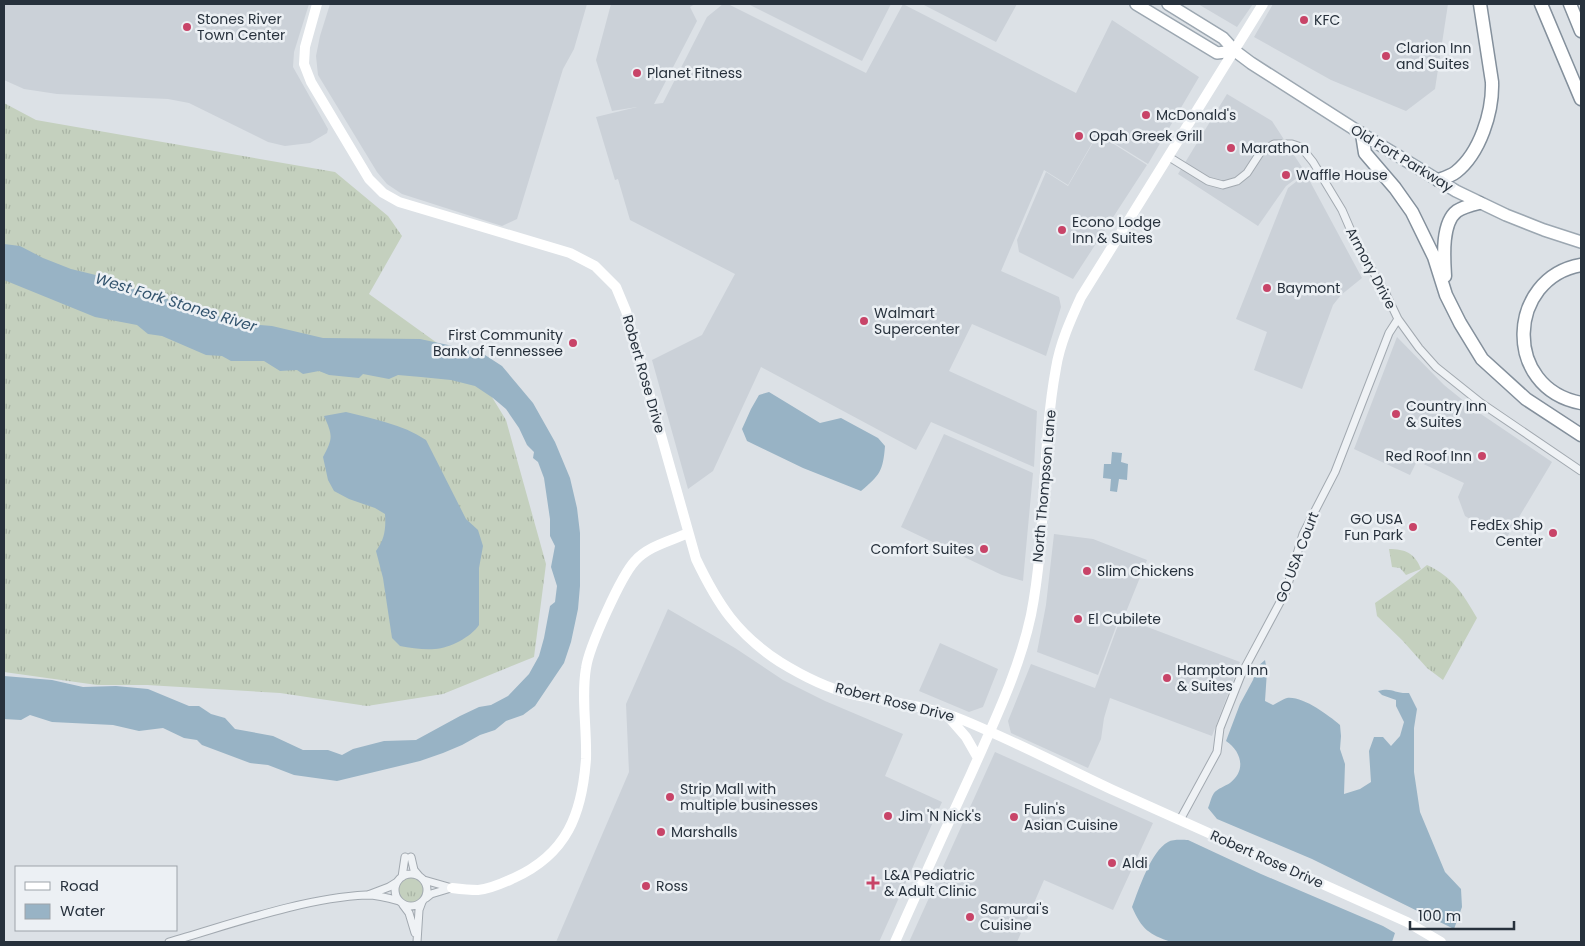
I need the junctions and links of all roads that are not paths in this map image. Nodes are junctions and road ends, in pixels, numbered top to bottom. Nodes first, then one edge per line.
1 (318, 4) edge
2 (1136, 4) edge
3 (1168, 4) edge
4 (1263, 4) edge
5 (1480, 4) edge
6 (1540, 4) edge
7 (1570, 4) edge
8 (1581, 30) edge
9 (1235, 51) junction
10 (1581, 99) edge
11 (1362, 134) junction
12 (1169, 157) junction
13 (1438, 180) junction
14 (1479, 203) junction
15 (1581, 242) edge
16 (1581, 265) edge
17 (1398, 320) junction
18 (1460, 324) junction
19 (1581, 403) edge
20 (1581, 434) edge
21 (1581, 471) edge
22 (688, 533) junction
23 (945, 714) junction
24 (990, 732) junction
25 (978, 758) junction
26 (1180, 820) junction
27 (422, 878) junction
28 (399, 879) junction
29 (452, 888) junction
30 (368, 895) junction
31 (424, 900) junction
32 (401, 903) junction
33 (417, 939) edge
34 (184, 940) edge
35 (168, 942) edge
36 (895, 942) edge
37 (1441, 942) edge

1 - 22 street, Robert Rose Drive
2 - 9 main road, Old Fort Parkway
3 - 9 main road, Old Fort Parkway
4 - 9 street, North Thompson Lane
5 - 13 highway
6 - 10 highway
7 - 8 highway
9 - 11 main road, Old Fort Parkway
9 - 12 street, North Thompson Lane
11 - 13 main road, Old Fort Parkway
11 - 18 highway
12 - 17 street, Armory Drive
12 - 24 street, North Thompson Lane
13 - 14 main road, Old Fort Parkway
14 - 15 main road, Old Fort Parkway
14 - 18 highway
16 - 19 highway
17 - 21 street, Armory Drive
17 - 26 street, GO USA Court
18 - 20 highway
22 - 23 street, Robert Rose Drive
22 - 29 street
23 - 24 street, Robert Rose Drive
23 - 25 street
24 - 25 street, North Thompson Lane
24 - 26 street, Robert Rose Drive
25 - 36 street, North Thompson Lane
26 - 37 street, Robert Rose Drive
27 - 28 street
27 - 28 street
27 - 29 street
27 - 31 street
28 - 30 street
28 - 32 street
29 - 31 street
30 - 32 street
30 - 34 street
31 - 32 street
31 - 33 street
32 - 33 street
34 - 35 street

